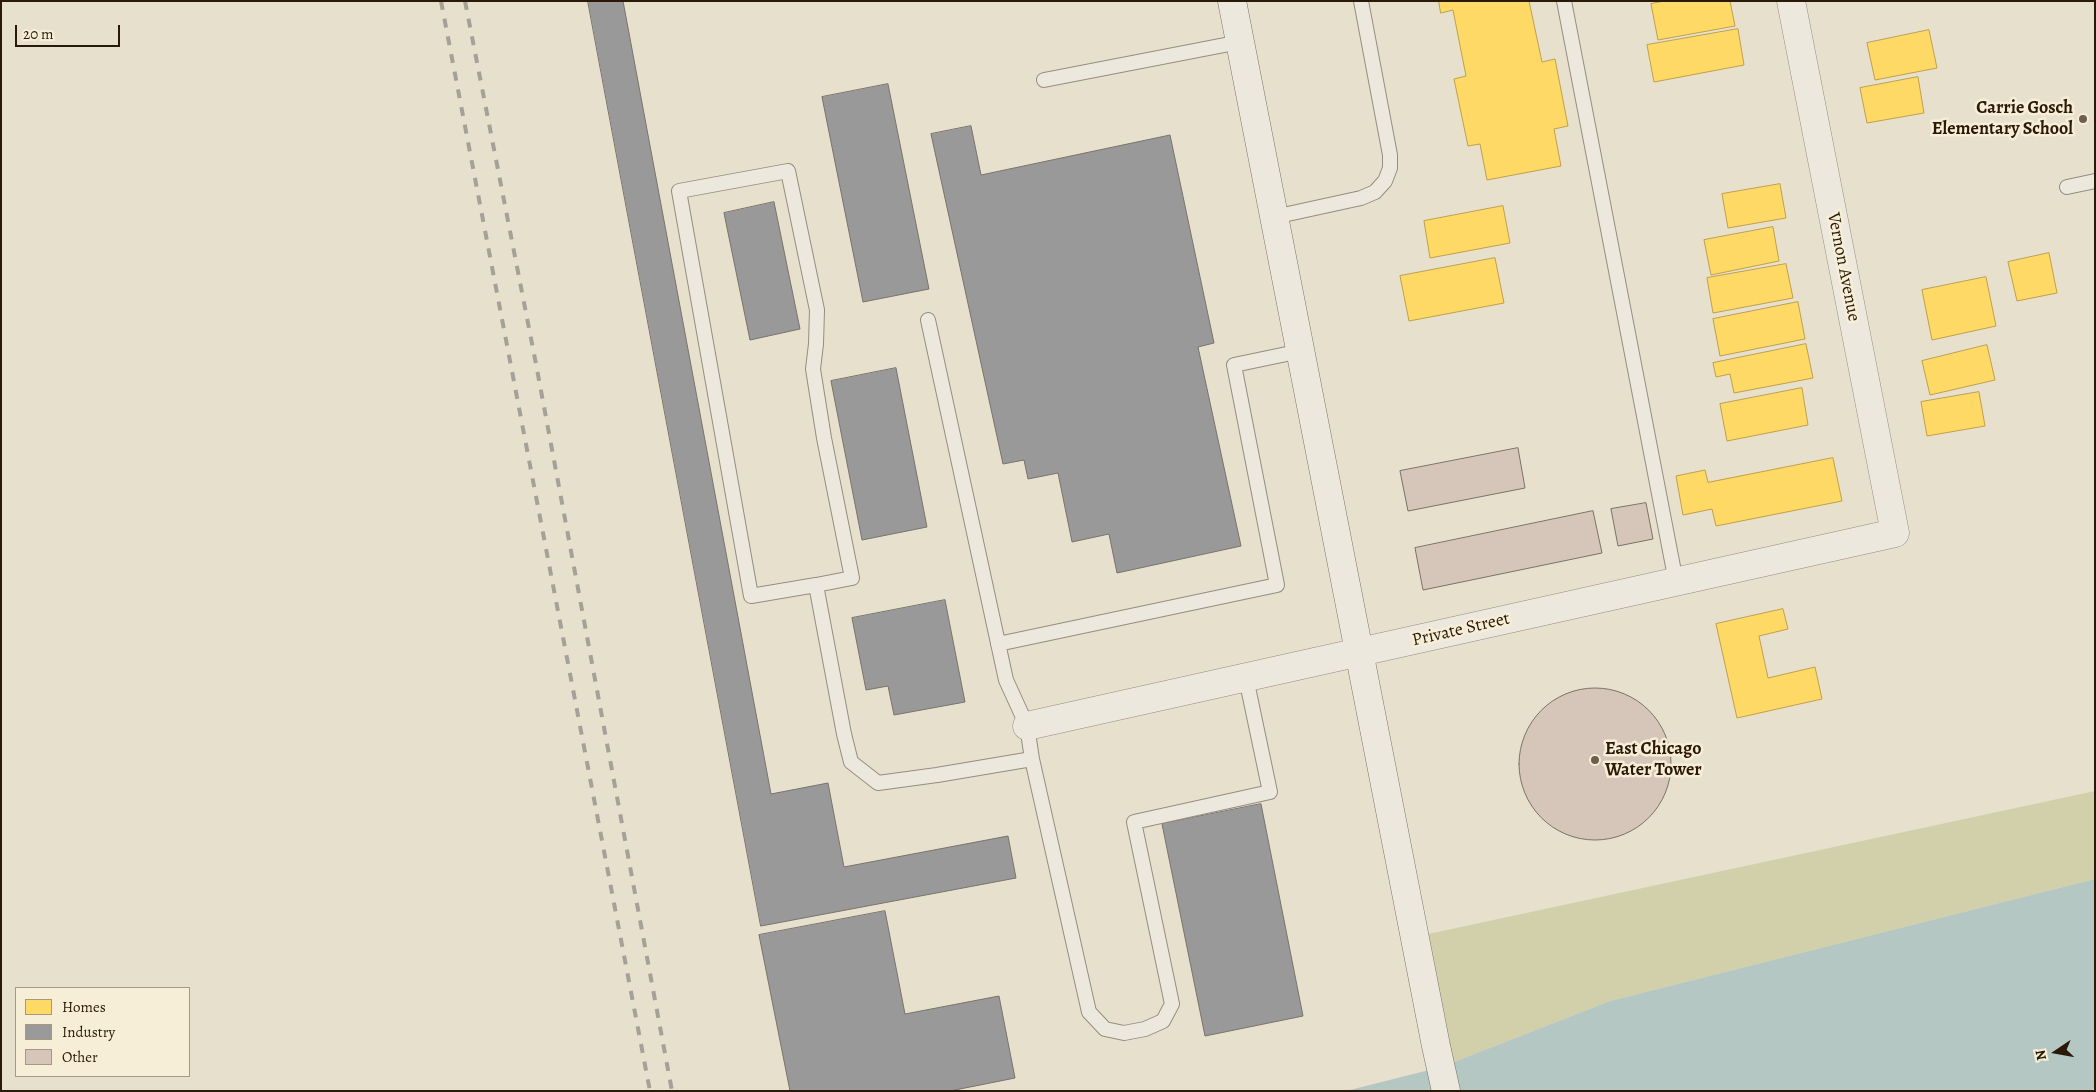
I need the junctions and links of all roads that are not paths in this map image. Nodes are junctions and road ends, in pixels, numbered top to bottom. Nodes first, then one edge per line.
1 (1232, 1) edge
2 (1361, 1) edge
3 (1564, 1) edge
4 (1792, 1) edge
5 (1240, 42) junction
6 (1044, 80) dead end
7 (2095, 181) edge
8 (2067, 187) dead end
9 (1274, 217) junction
10 (928, 320) dead end
11 (1301, 351) junction
12 (1895, 533) joint
13 (1676, 582) junction
14 (816, 584) junction
15 (998, 644) junction
16 (1359, 652) junction
17 (1246, 678) junction
18 (1027, 726) junction
19 (1032, 759) junction
20 (1446, 1091) edge

1 - 5 street
2 - 9 lane
3 - 13 lane
4 - 12 street, Vernon Avenue
5 - 6 lane
5 - 9 street
7 - 8 lane
9 - 11 street
10 - 15 lane
11 - 15 lane
11 - 16 street
12 - 13 street, Private Street
13 - 16 street, Private Street
14 - 14 lane
14 - 19 lane
15 - 18 lane
16 - 17 street, Private Street
16 - 20 street
17 - 18 street, Private Street
17 - 19 lane
18 - 19 lane

